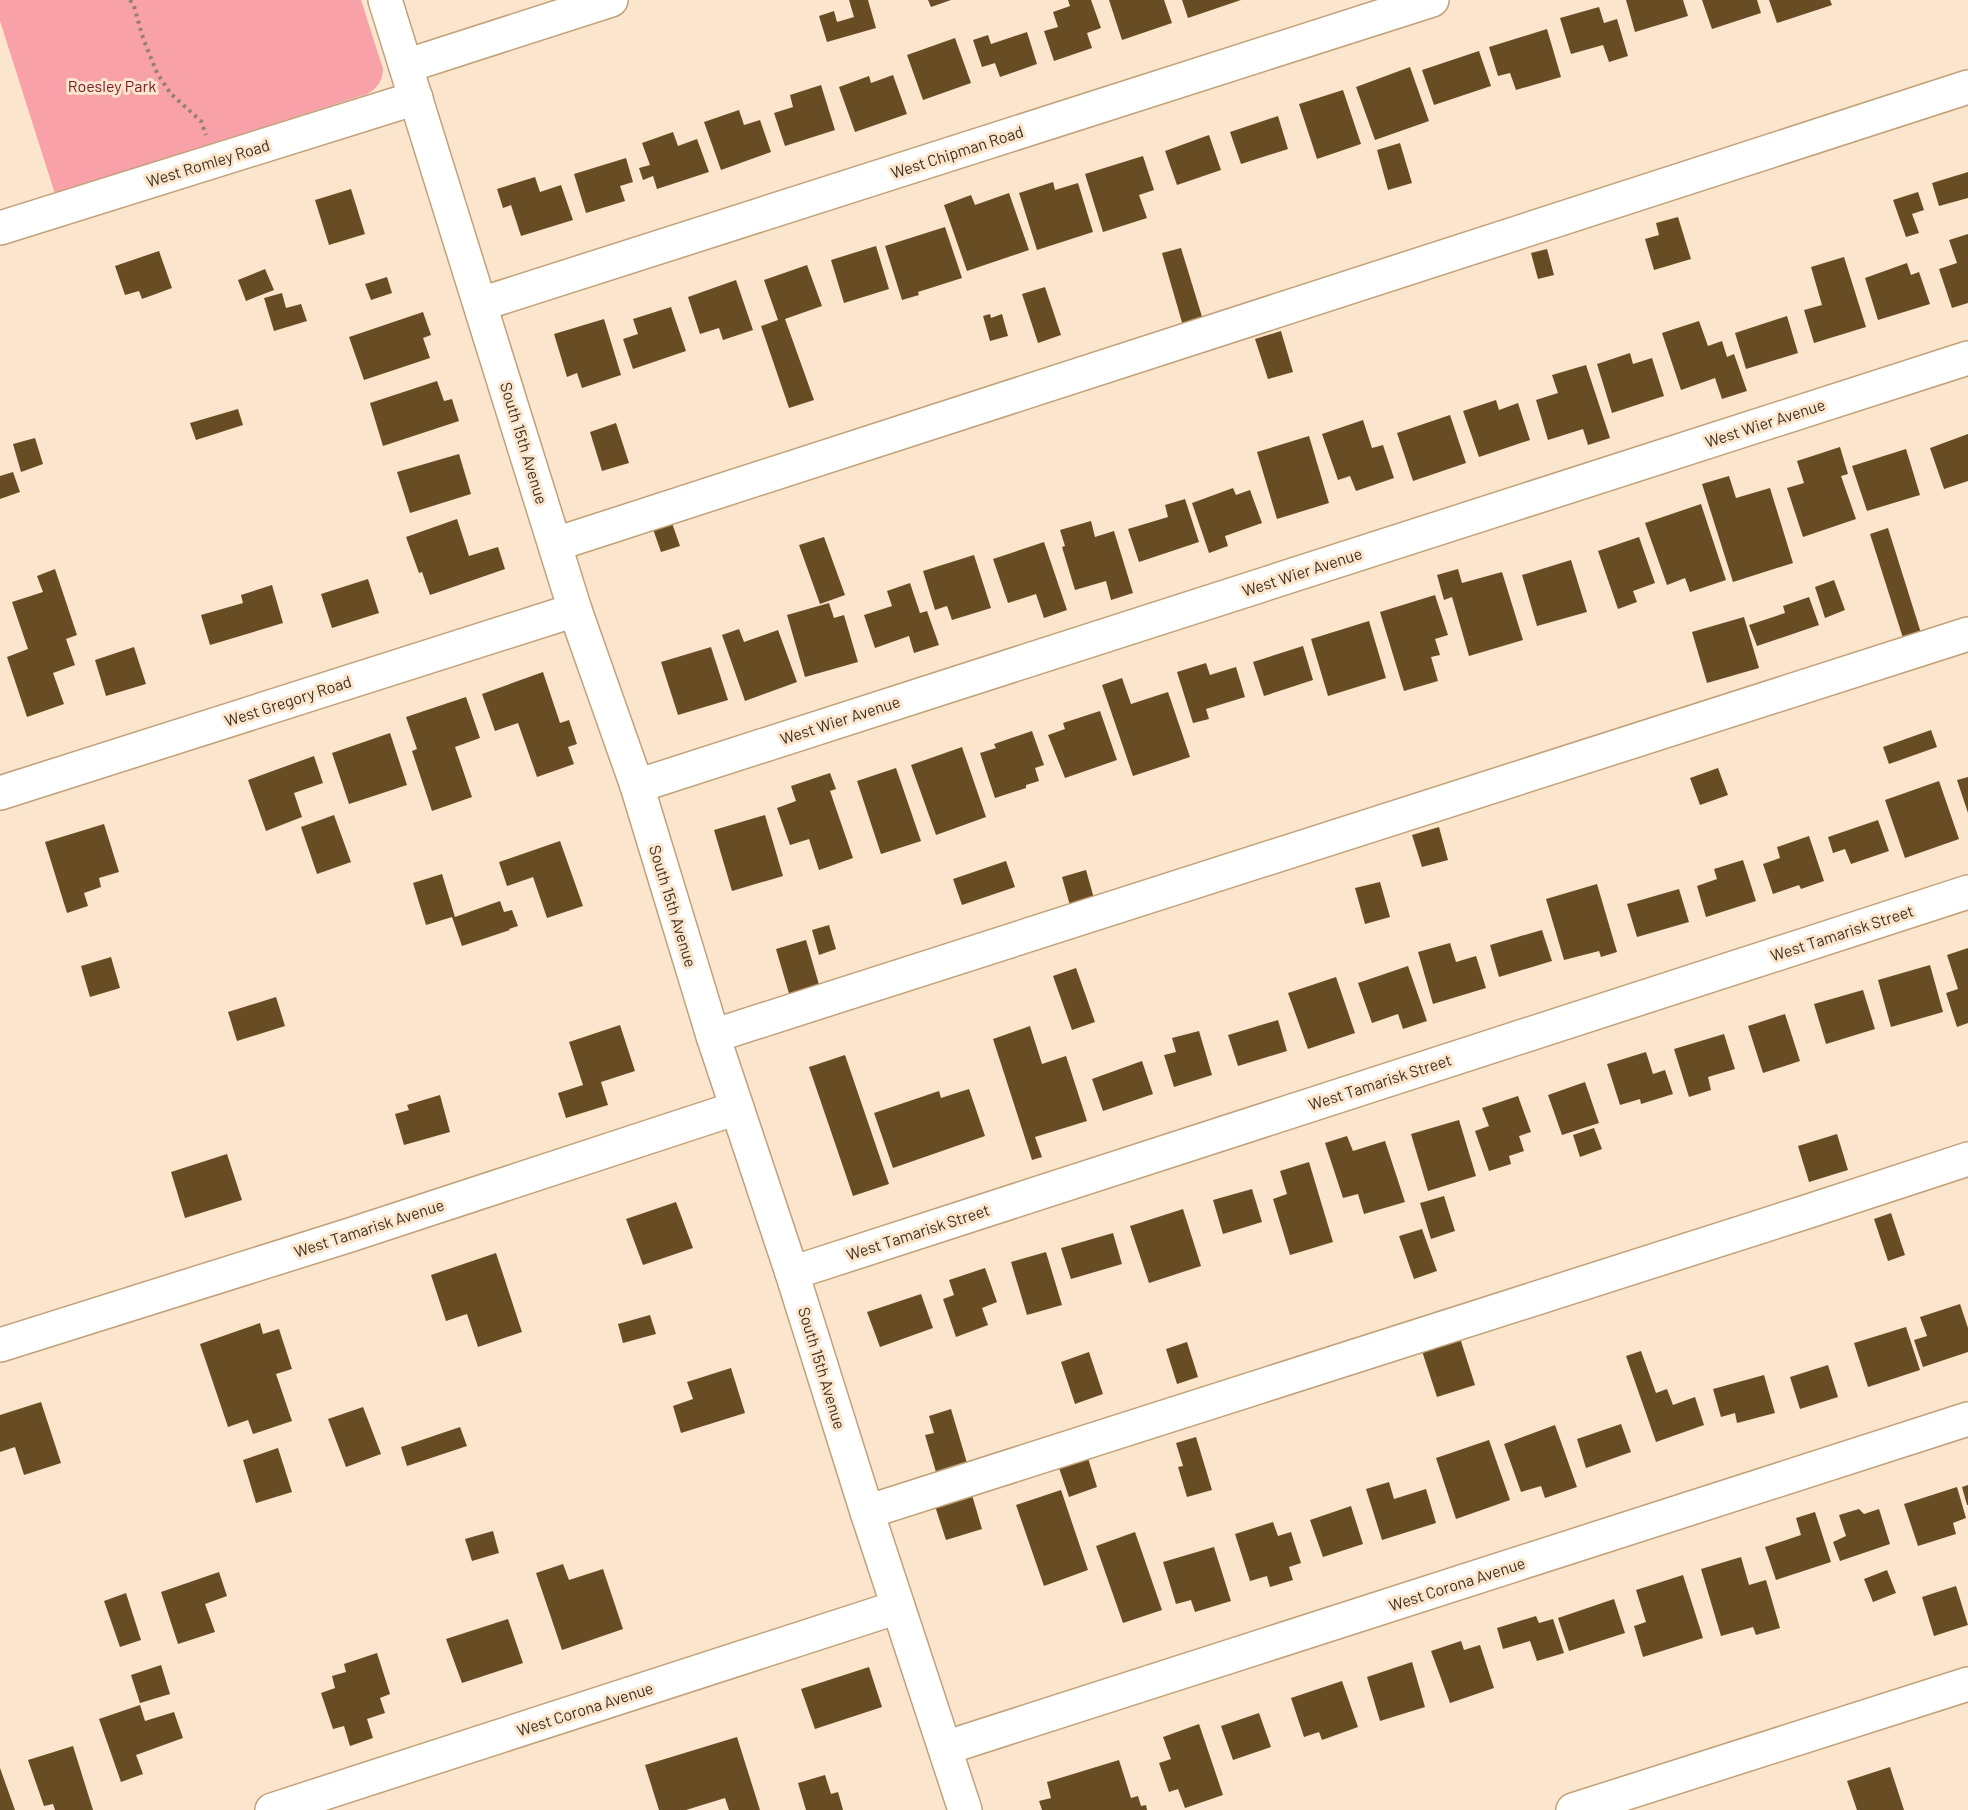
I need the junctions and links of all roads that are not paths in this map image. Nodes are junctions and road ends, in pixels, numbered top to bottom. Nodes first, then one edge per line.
1 (385, 0) edge
2 (611, 0) edge
3 (1432, 0) edge
4 (406, 66) junction
5 (1968, 87) edge
6 (416, 98) junction
7 (0, 228) edge
8 (481, 304) junction
9 (1968, 358) edge
10 (556, 544) junction
11 (575, 610) junction
12 (1968, 634) edge
13 (637, 786) junction
14 (0, 793) edge
15 (1968, 892) edge
16 (713, 1036) junction
17 (737, 1108) junction
18 (1968, 1159) edge
19 (792, 1273) junction
20 (0, 1345) edge
21 (1968, 1419) edge
22 (867, 1512) junction
23 (898, 1607) junction
24 (1968, 1684) edge
25 (945, 1748) junction
26 (272, 1810) edge
27 (965, 1810) edge
28 (1573, 1810) edge

1 - 4 street, South 15th Avenue
2 - 4 street
3 - 8 street, West Chipman Road
4 - 6 street, South 15th Avenue
5 - 10 street
6 - 7 street, West Romley Road
6 - 8 street, South 15th Avenue
8 - 10 street, South 15th Avenue
9 - 13 street, West Wier Avenue
10 - 11 street, South 15th Avenue
11 - 13 street, South 15th Avenue
11 - 14 street, West Gregory Road
12 - 16 street
13 - 16 street, South 15th Avenue
15 - 19 street, West Tamarisk Street
16 - 17 street, South 15th Avenue
17 - 19 street, South 15th Avenue
17 - 20 street, West Tamarisk Avenue
18 - 22 street
19 - 22 street, South 15th Avenue
21 - 25 street, West Corona Avenue
22 - 23 street, South 15th Avenue
23 - 25 street, South 15th Avenue
23 - 26 street, West Corona Avenue
24 - 28 street
25 - 27 street, South 15th Avenue

